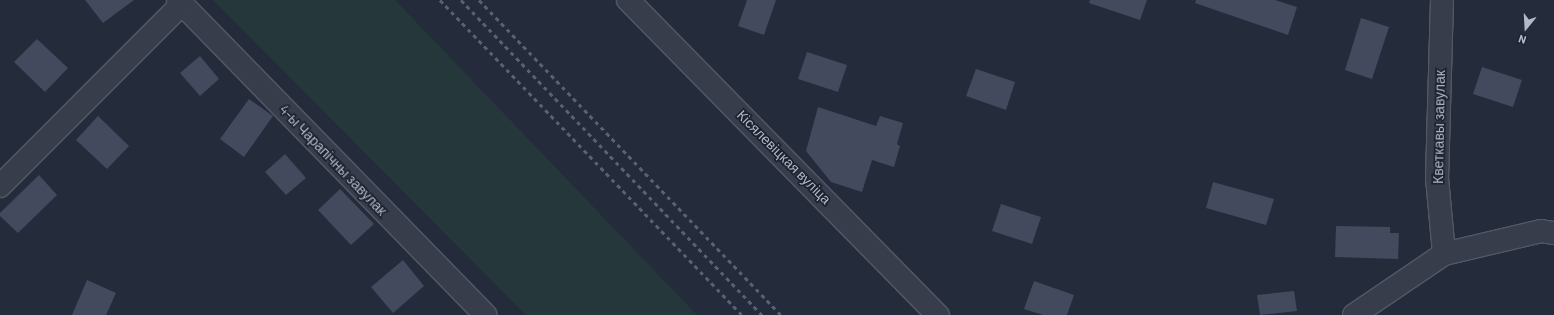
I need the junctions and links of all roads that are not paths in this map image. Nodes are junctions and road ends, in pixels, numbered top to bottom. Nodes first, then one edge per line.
1 (628, 0) edge
2 (1442, 0) edge
3 (180, 2) edge
4 (0, 186) edge
5 (1554, 233) edge
6 (1444, 254) junction
7 (485, 315) edge
8 (938, 315) edge
9 (1354, 315) edge

1 - 8 street, Кісялевіцкая вуліца
2 - 6 street, Кветкавы завулак
3 - 4 street, 4-ы Чарапічны завулак
3 - 7 street, 4-ы Чарапічны завулак
5 - 6 street
6 - 9 street

